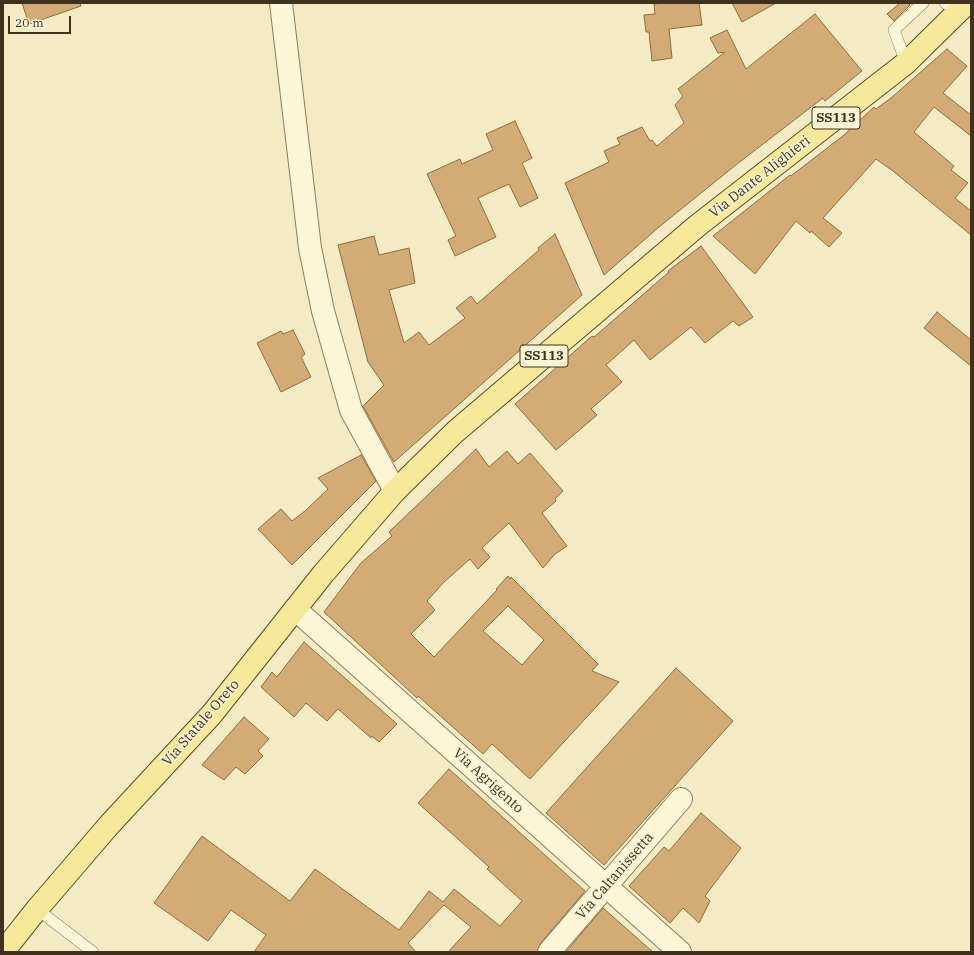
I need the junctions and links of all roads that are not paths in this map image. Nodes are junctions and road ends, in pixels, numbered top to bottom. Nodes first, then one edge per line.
1 (281, 3) edge
2 (923, 3) edge
3 (957, 6) edge
4 (906, 63) junction
5 (395, 491) junction
6 (296, 609) junction
7 (681, 799) dead end
8 (606, 886) junction
9 (37, 909) junction
10 (3, 952) edge
11 (94, 952) edge
12 (549, 952) edge
13 (680, 952) edge

1 - 5 street
2 - 4 lane
3 - 4 main road, Via Dante Alighieri / SS113
4 - 5 main road, Via Dante Alighieri / SS113
5 - 6 main road, Via Statale Oreto
6 - 8 street, Via Agrigento
6 - 9 main road, Via Statale Oreto
7 - 8 street, Via Caltanissetta
8 - 12 street, Via Caltanissetta
8 - 13 street, Via Agrigento
9 - 10 main road, Via Statale Oreto
9 - 11 lane

